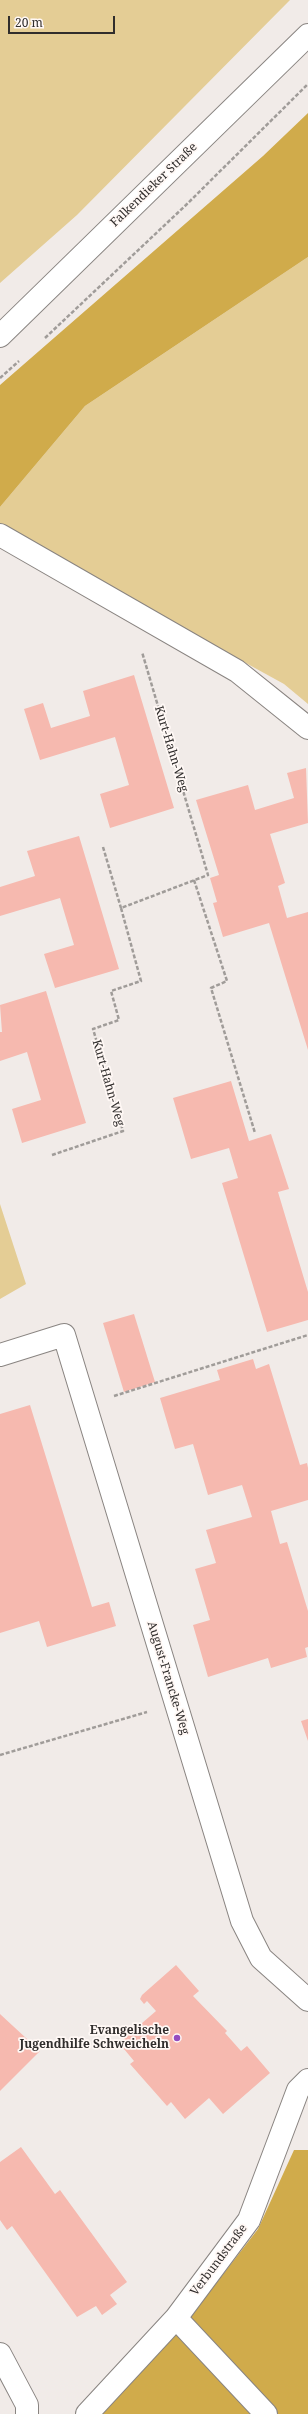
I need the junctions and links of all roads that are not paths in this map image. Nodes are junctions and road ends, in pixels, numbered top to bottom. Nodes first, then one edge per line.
1 (308, 35) edge
2 (0, 336) edge
3 (0, 535) edge
4 (308, 728) edge
5 (0, 1355) edge
6 (308, 2000) edge
7 (308, 2080) edge
8 (176, 2318) junction
9 (0, 2354) edge
10 (27, 2414) edge
11 (87, 2414) edge
12 (266, 2414) edge

1 - 2 street, Falkendieker Straße
3 - 4 street
5 - 6 street, August-Francke-Weg
7 - 8 street, Verbundstraße
8 - 11 street, Verbundstraße
8 - 12 street
9 - 10 street

